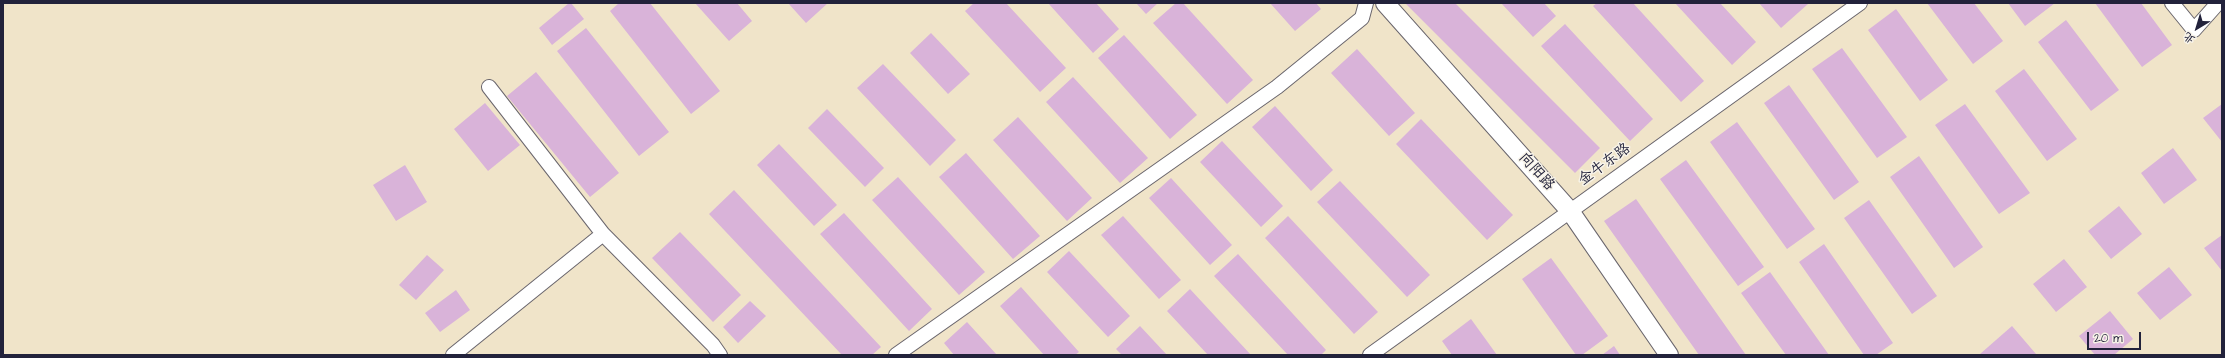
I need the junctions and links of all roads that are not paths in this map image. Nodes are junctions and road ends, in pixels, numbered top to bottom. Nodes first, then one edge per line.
1 (1366, 3) edge
2 (1385, 3) edge
3 (1860, 3) edge
4 (2172, 3) edge
5 (2218, 3) edge
6 (488, 87) dead end
7 (1570, 210) junction
8 (603, 234) junction
9 (453, 355) edge
10 (720, 355) edge
11 (896, 355) edge
12 (1370, 355) edge
13 (1669, 355) edge

1 - 11 street
2 - 7 street, 向阳路
3 - 7 street, 金牛东路
4 - 5 street
6 - 8 street
7 - 12 street, 金牛东路
7 - 13 street, 向阳路
8 - 9 street
8 - 10 street

